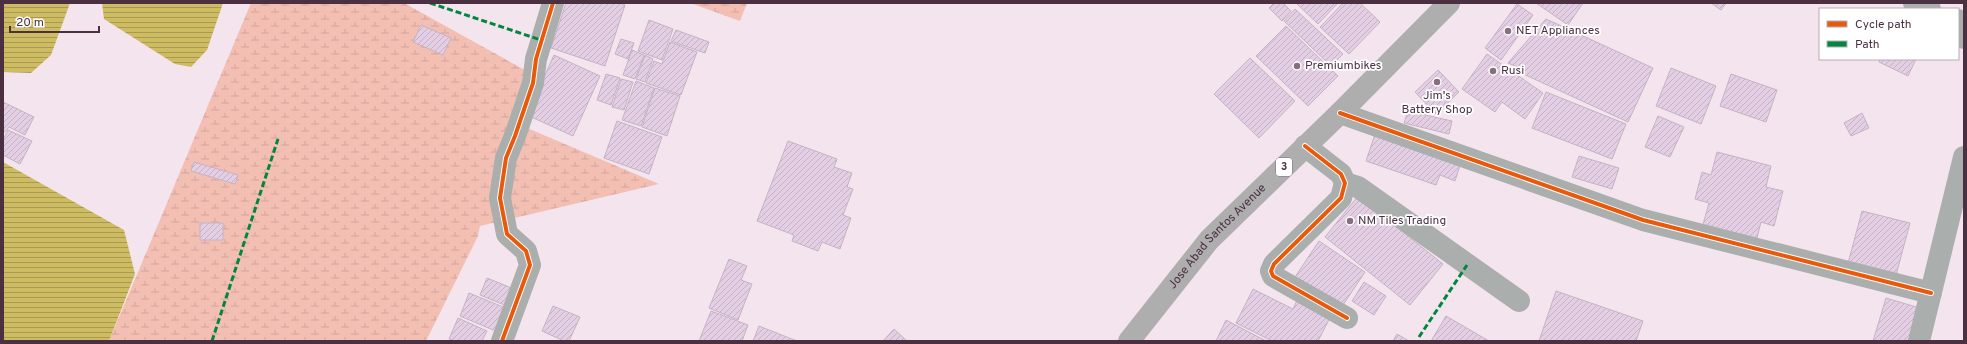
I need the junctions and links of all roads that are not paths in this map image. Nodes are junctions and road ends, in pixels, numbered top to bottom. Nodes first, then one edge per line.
1 (553, 3) edge
2 (1449, 3) edge
3 (1914, 3) edge
4 (1927, 8) edge
5 (1959, 20) edge
6 (1964, 38) edge
7 (1340, 113) junction
8 (1305, 146) junction
9 (1964, 157) edge
10 (1345, 183) junction
11 (1956, 226) edge
12 (1931, 293) junction
13 (1519, 301) dead end
14 (1347, 318) dead end
15 (502, 341) edge
16 (1129, 341) edge
17 (1919, 341) edge

1 - 15 street
2 - 7 main road, Jose Abad Santos Avenue / 3
3 - 4 street
5 - 6 street
7 - 8 main road, Jose Abad Santos Avenue / 3
7 - 12 street
8 - 10 street
8 - 16 main road, Jose Abad Santos Avenue / 3
9 - 11 street
10 - 13 street
10 - 14 street
11 - 12 street
12 - 17 street

